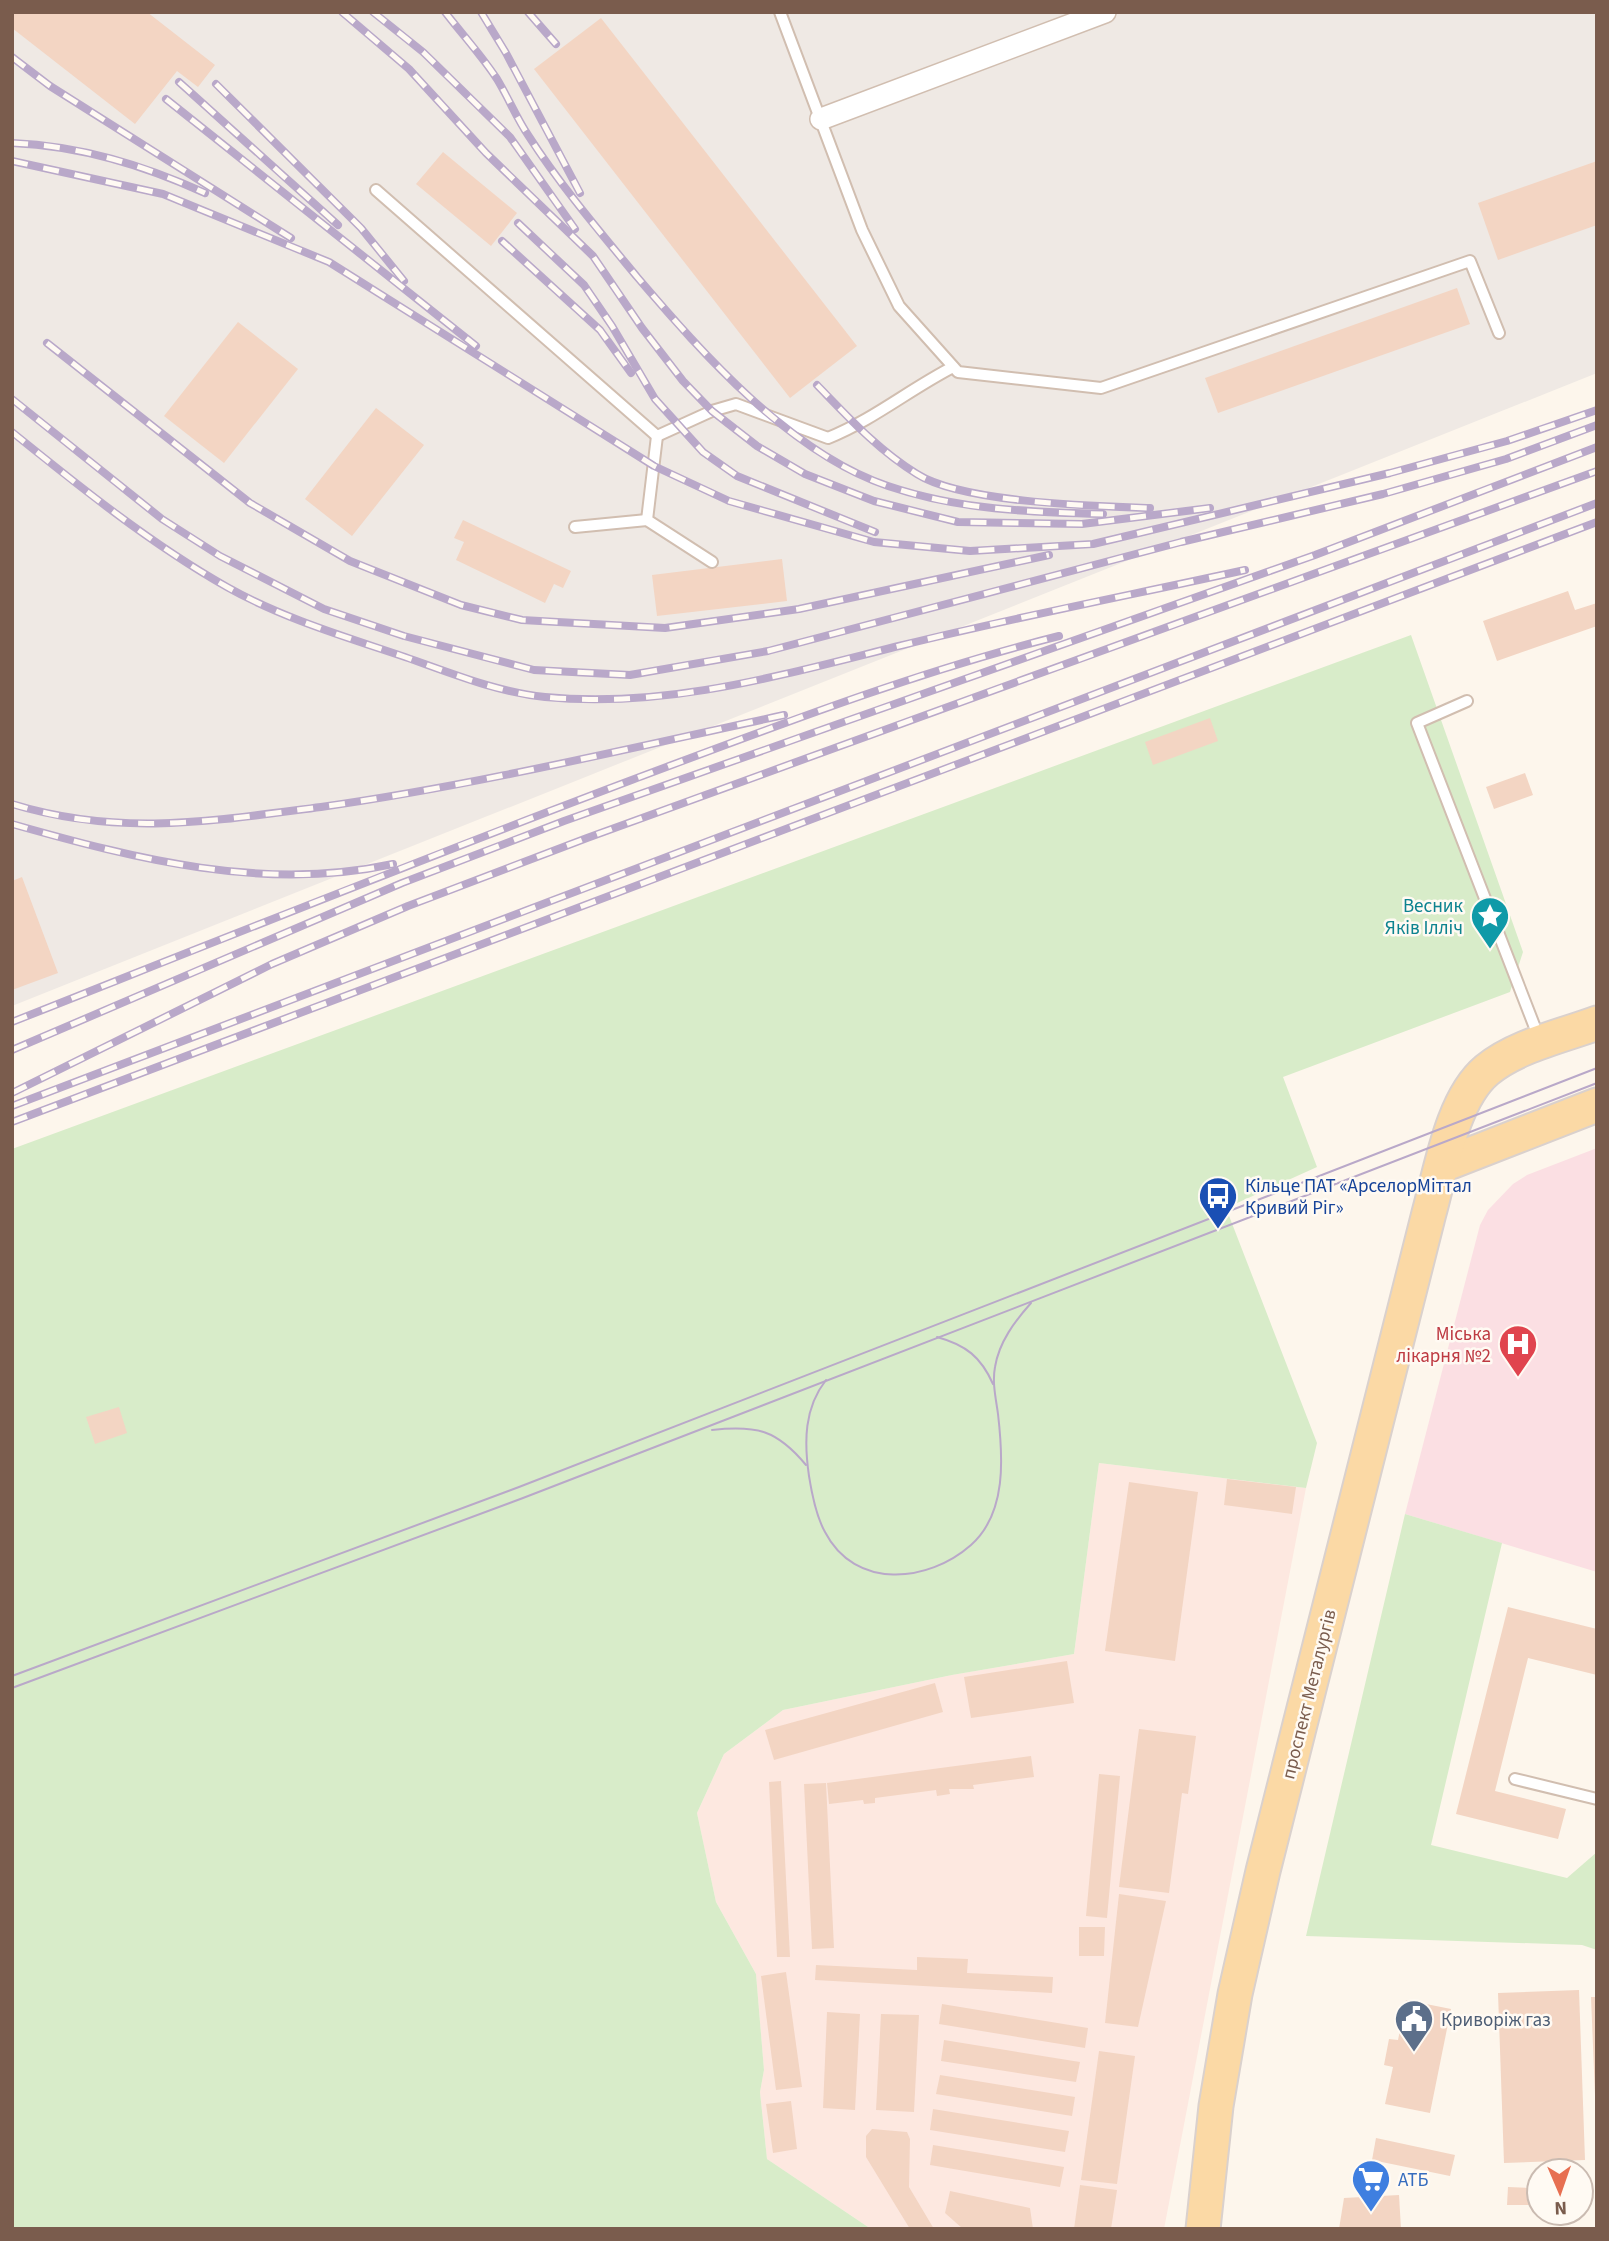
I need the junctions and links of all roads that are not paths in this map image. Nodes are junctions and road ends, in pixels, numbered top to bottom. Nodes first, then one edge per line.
1 (780, 12) edge
2 (1105, 12) edge
3 (821, 119) junction
4 (376, 190) dead end
5 (1499, 333) dead end
6 (953, 367) junction
7 (657, 436) junction
8 (647, 520) junction
9 (575, 527) dead end
10 (712, 562) dead end
11 (1467, 701) dead end
12 (1597, 1023) edge
13 (1541, 1044) junction
14 (1597, 1105) edge
15 (1443, 1166) junction
16 (1515, 1779) dead end
17 (1597, 1799) edge
18 (1203, 2229) edge

1 - 3 lane
2 - 3 street
3 - 6 lane
4 - 7 lane
5 - 6 lane
6 - 7 lane
7 - 8 lane
8 - 9 lane
8 - 10 lane
11 - 13 lane
12 - 13 main road, проспект Металургів
13 - 15 main road, проспект Металургів
14 - 15 main road
15 - 18 main road, проспект Металургів
16 - 17 lane

